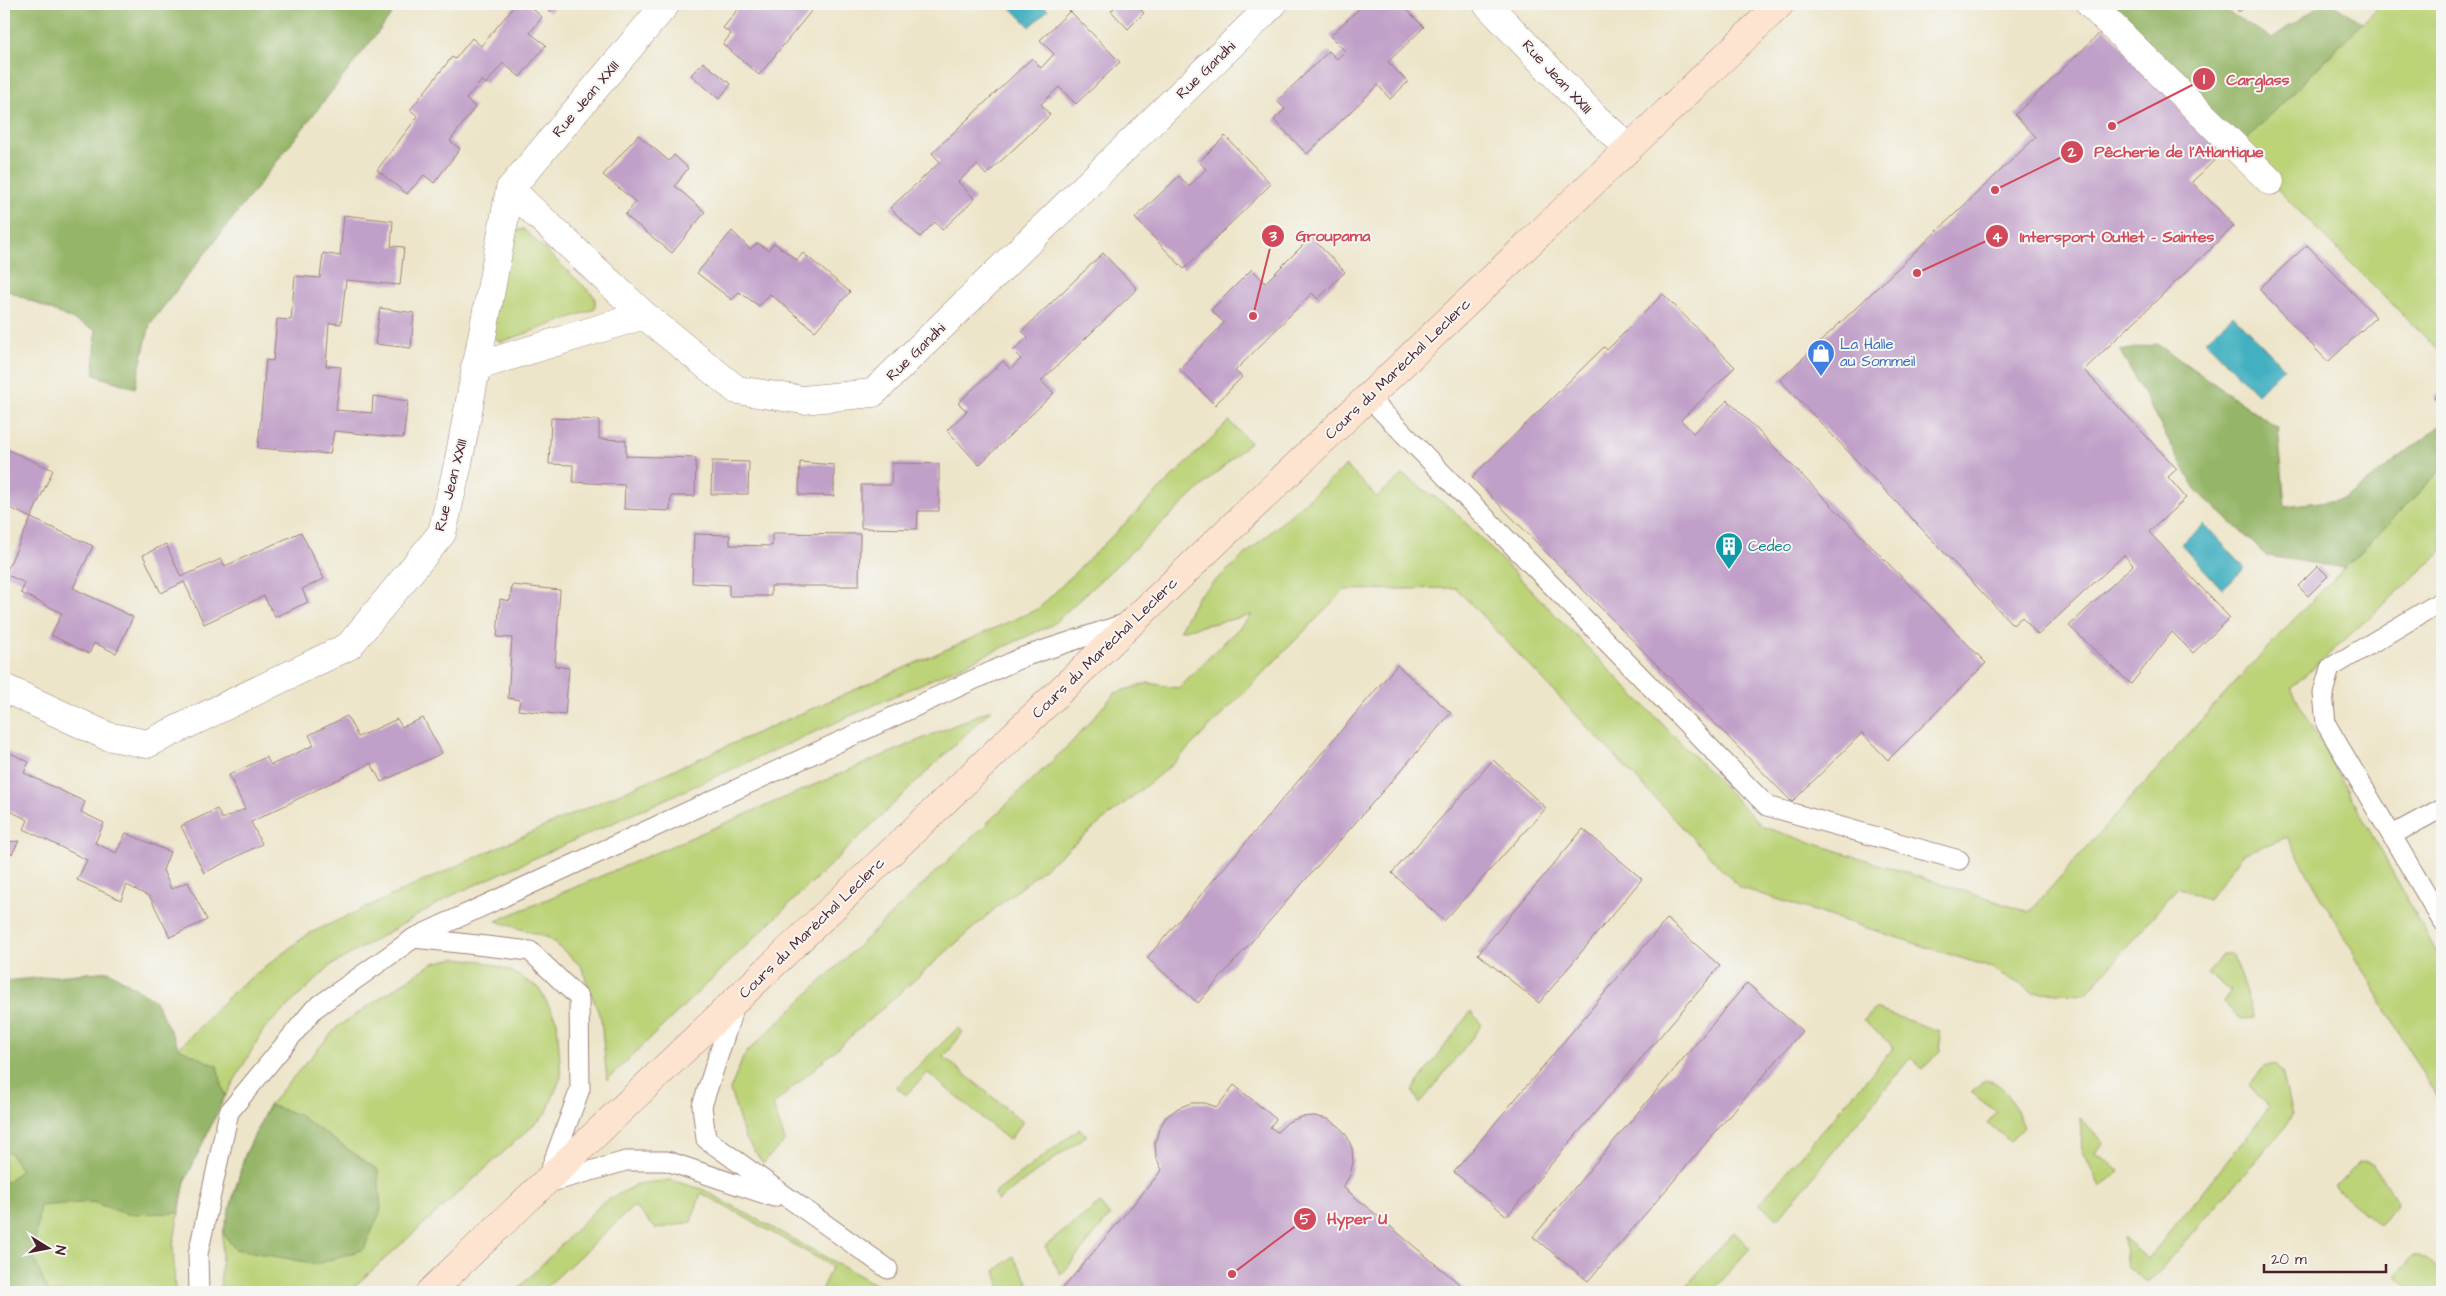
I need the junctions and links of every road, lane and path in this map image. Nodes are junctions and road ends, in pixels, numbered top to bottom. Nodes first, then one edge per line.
1 (666, 4) edge
2 (1273, 4) edge
3 (1487, 4) edge
4 (1780, 4) edge
5 (2090, 4) edge
6 (1629, 148) junction
7 (2270, 181) dead end
8 (510, 189) junction
9 (644, 315) junction
10 (475, 367) junction
11 (1368, 397) junction
12 (2442, 601) edge
13 (1135, 620) junction
14 (4, 688) edge
15 (2442, 808) edge
16 (2392, 835) junction
17 (1959, 860) dead end
18 (2442, 921) edge
19 (414, 938) junction
20 (736, 1001) junction
21 (544, 1184) junction
22 (791, 1202) junction
23 (888, 1269) dead end
24 (199, 1292) edge
25 (430, 1292) edge

1 - 8 street, Rue Jean XXIII
2 - 9 street, Rue Gandhi
3 - 6 street, Rue Jean XXIII
4 - 6 main road, Cours du Maréchal Leclerc
5 - 7 street
6 - 11 main road, Cours du Maréchal Leclerc
8 - 9 street, Rue Gandhi
8 - 10 street, Rue Jean XXIII
9 - 10 street
10 - 14 street, Rue Jean XXIII
11 - 13 main road, Cours du Maréchal Leclerc
11 - 17 lane
12 - 16 lane
13 - 19 lane
13 - 20 main road, Cours du Maréchal Leclerc
15 - 16 lane
16 - 18 lane
19 - 21 lane
19 - 24 lane
20 - 21 main road, Cours du Maréchal Leclerc
20 - 22 lane
21 - 22 lane
21 - 25 main road, Cours du Maréchal Leclerc
22 - 23 lane

